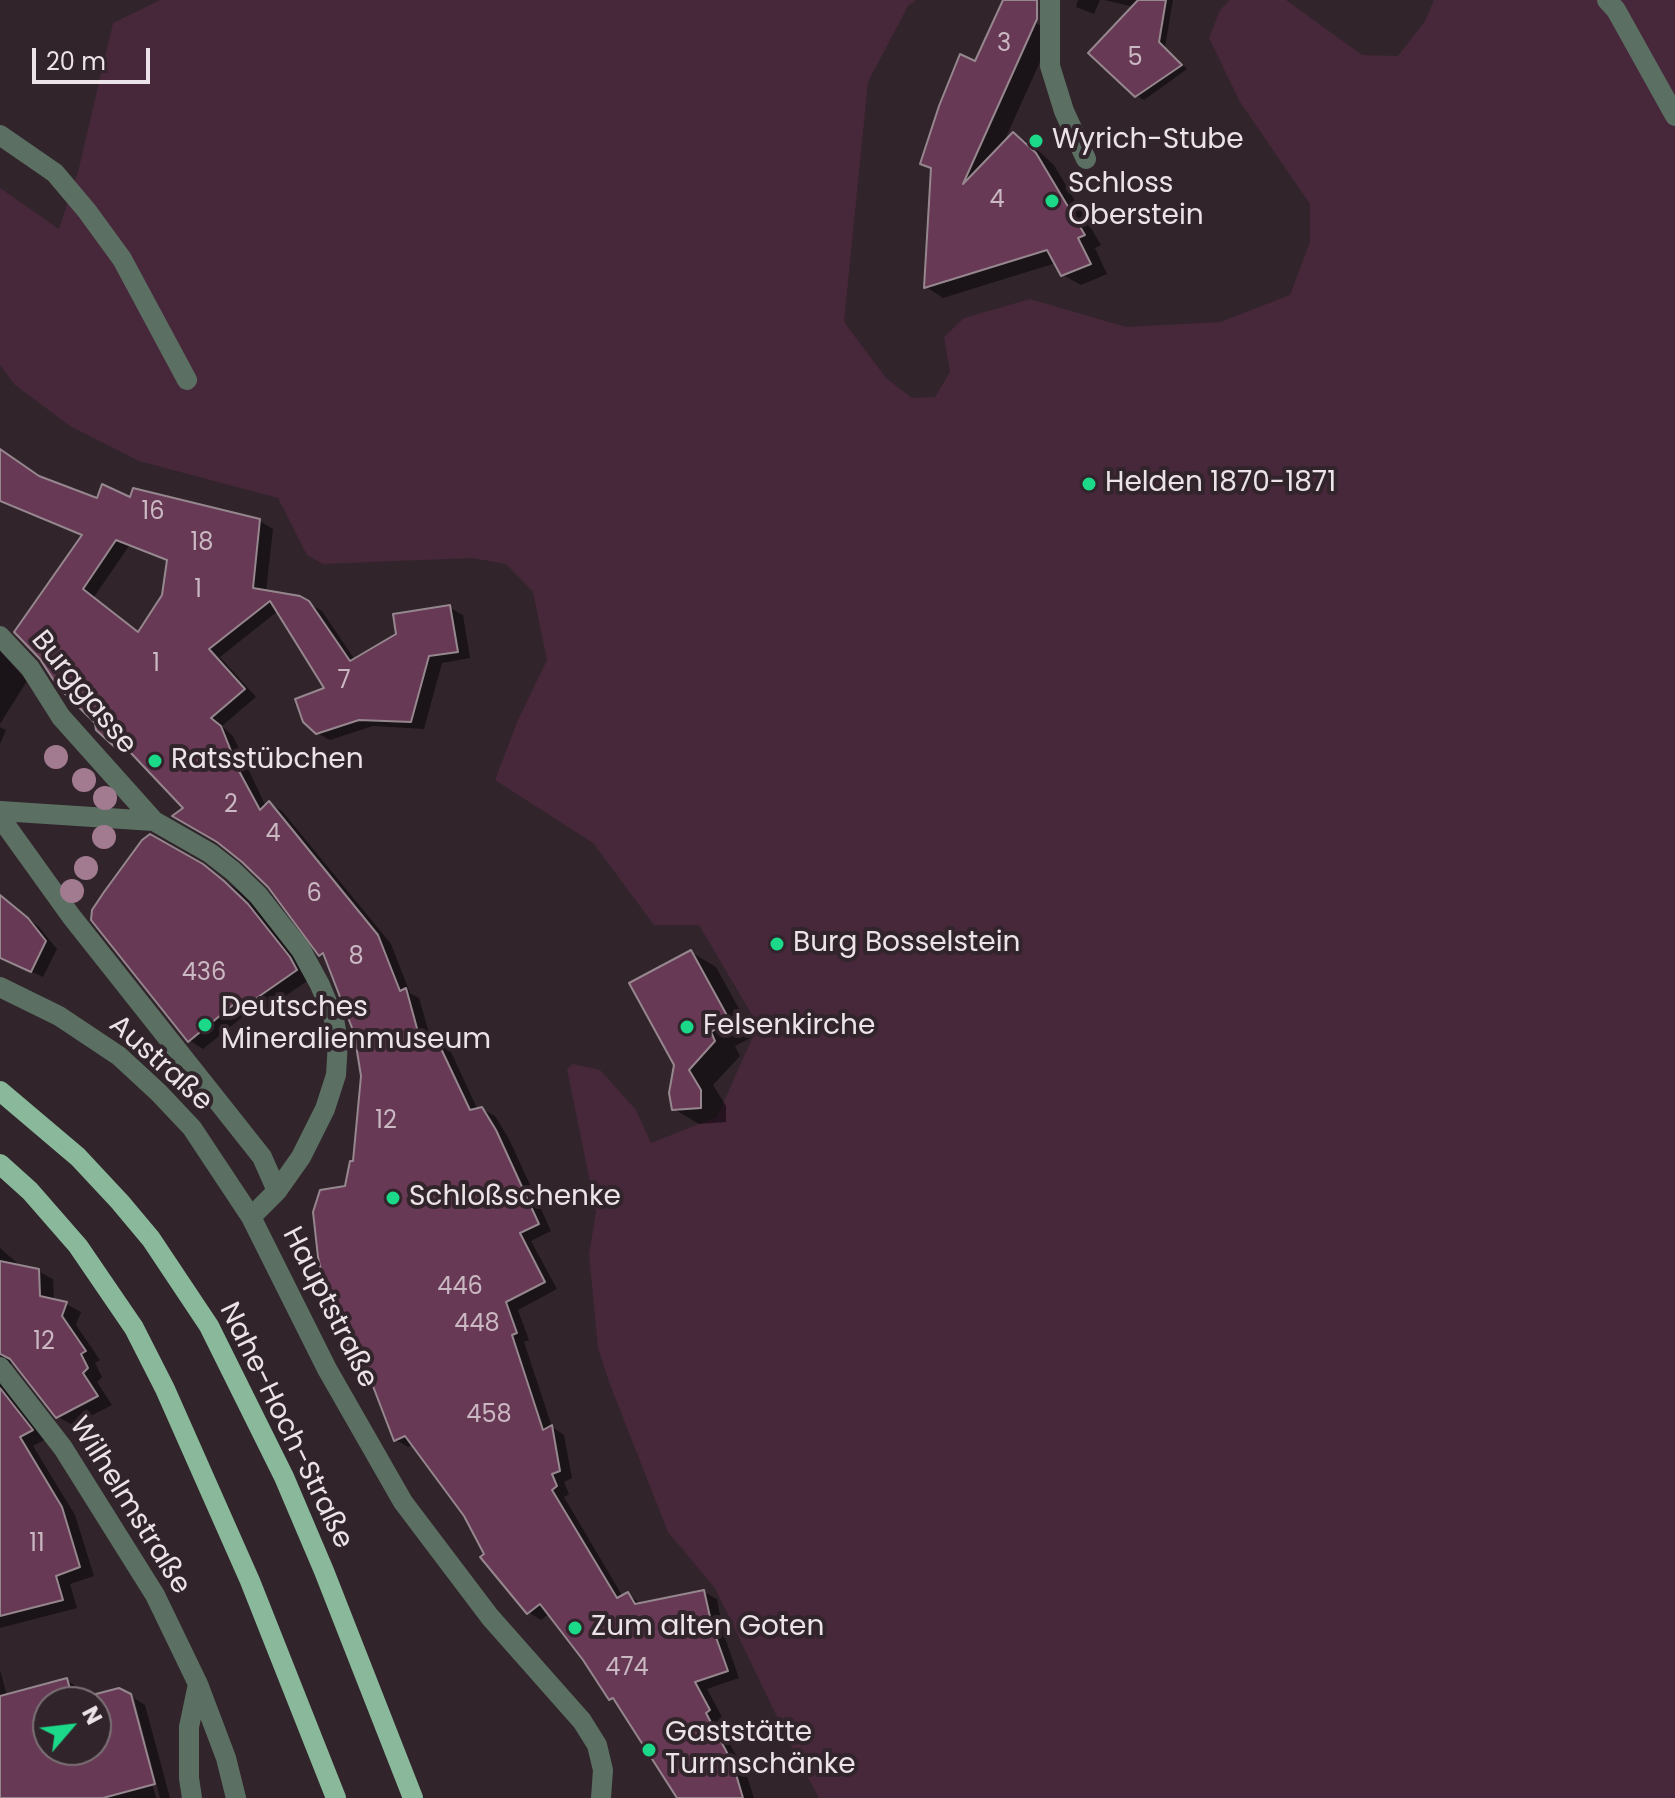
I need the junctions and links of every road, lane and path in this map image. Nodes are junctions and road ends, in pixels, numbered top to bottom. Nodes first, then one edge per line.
1 (1050, 0) edge
2 (1607, 0) edge
3 (1675, 116) edge
4 (0, 135) edge
5 (1086, 159) dead end
6 (187, 380) dead end
7 (0, 636) edge
8 (0, 811) edge
9 (0, 817) edge
10 (154, 821) junction
11 (0, 987) edge
12 (0, 1091) edge
13 (0, 1164) edge
14 (277, 1191) junction
15 (251, 1217) junction
16 (0, 1367) edge
17 (198, 1684) junction
18 (192, 1798) edge
19 (236, 1798) edge
20 (336, 1798) edge
21 (413, 1798) edge
22 (601, 1798) edge

1 - 5 street
2 - 3 street
4 - 6 street
7 - 10 street, Burggasse
8 - 10 street
9 - 14 street, Hauptstraße
10 - 14 street
11 - 15 street, Austraße
12 - 21 main road, Nahe-Hoch-Straße
13 - 20 main road
14 - 15 street, Hauptstraße
15 - 22 street, Hauptstraße
16 - 17 street, Wilhelmstraße
17 - 18 street
17 - 19 street, Wilhelmstraße

